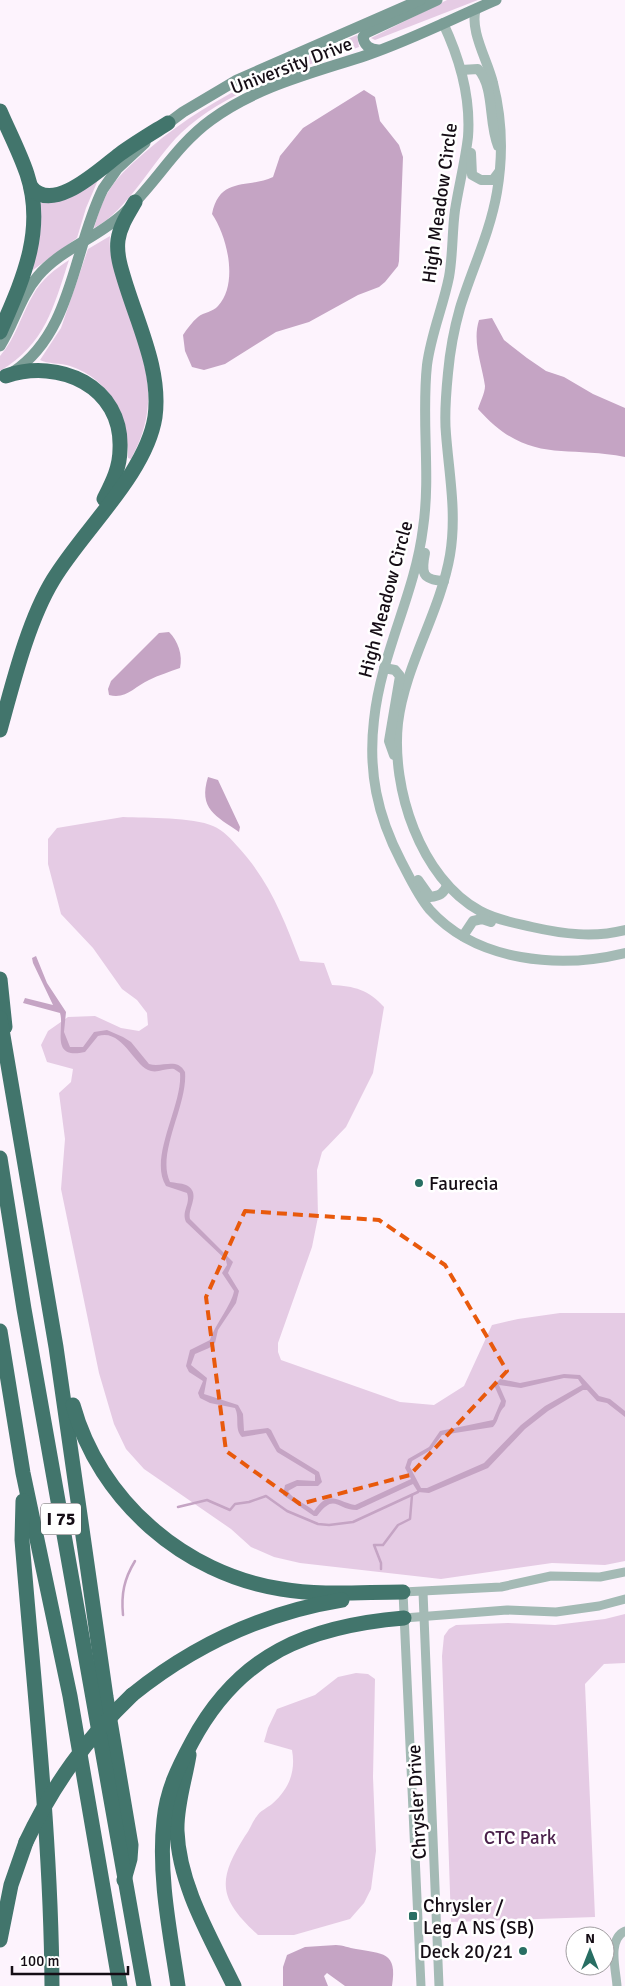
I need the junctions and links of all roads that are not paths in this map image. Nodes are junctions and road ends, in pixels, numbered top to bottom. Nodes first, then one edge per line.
1 (420, 0) edge
2 (437, 0) edge
3 (496, 0) edge
4 (476, 9) junction
5 (443, 23) junction
6 (378, 50) junction
7 (461, 70) junction
8 (468, 98) junction
9 (0, 111) edge
10 (168, 123) junction
11 (501, 154) junction
12 (499, 172) junction
13 (31, 187) junction
14 (135, 202) junction
15 (83, 243) junction
16 (0, 332) edge
17 (0, 346) edge
18 (3, 378) edge
19 (427, 497) junction
20 (90, 528) junction
21 (444, 581) junction
22 (384, 668) junction
23 (0, 730) edge
24 (397, 760) junction
25 (387, 832) junction
26 (447, 885) junction
27 (625, 930) edge
28 (567, 934) junction
29 (463, 936) junction
30 (625, 953) edge
31 (0, 979) edge
32 (0, 1018) edge
33 (11, 1086) junction
34 (0, 1158) edge
35 (0, 1331) edge
36 (56, 1347) junction
37 (23, 1473) junction
38 (625, 1572) edge
39 (403, 1592) junction
40 (423, 1592) junction
41 (625, 1599) edge
42 (424, 1616) junction
43 (404, 1618) junction
44 (192, 1742) junction
45 (124, 1880) junction
46 (625, 1931) edge
47 (0, 1940) edge
48 (52, 1986) edge
49 (120, 1986) edge
50 (144, 1986) edge
51 (178, 1986) edge
52 (234, 1986) edge
53 (421, 1986) edge
54 (439, 1986) edge
55 (617, 1986) edge

1 - 10 main road, University Drive
2 - 6 main road
3 - 4 main road, University Drive
4 - 5 main road, University Drive
4 - 11 street, High Meadow Circle
5 - 6 main road, University Drive
5 - 7 street, High Meadow Circle
6 - 14 main road, University Drive
7 - 8 street, High Meadow Circle
7 - 11 street
8 - 12 street
8 - 19 street, High Meadow Circle
9 - 13 highway
10 - 13 highway
10 - 15 main road, University Drive
11 - 12 street, High Meadow Circle
12 - 21 street, High Meadow Circle
13 - 16 highway
14 - 15 main road, University Drive
14 - 20 highway
15 - 17 main road, University Drive
15 - 18 main road, University Drive
18 - 20 highway
19 - 21 street
19 - 22 street, High Meadow Circle
20 - 23 highway
21 - 24 street, High Meadow Circle
22 - 24 street
22 - 25 street, High Meadow Circle
24 - 26 street, High Meadow Circle
25 - 26 street
25 - 29 street, High Meadow Circle
26 - 28 street, High Meadow Circle
27 - 28 street, High Meadow Circle
28 - 29 street
29 - 30 street, High Meadow Circle
31 - 33 highway
32 - 33 highway
33 - 36 highway
34 - 45 highway, I 75
35 - 37 highway, I 75
36 - 39 highway
36 - 45 highway
37 - 48 highway
37 - 49 highway, I 75
38 - 40 street
39 - 40 street
39 - 43 street, Chrysler Drive
39 - 47 highway, bridge
40 - 42 street, Chrysler Drive
41 - 42 street
42 - 43 street
42 - 54 street, Chrysler Drive
43 - 44 highway
43 - 53 street, Chrysler Drive
44 - 51 highway
44 - 52 highway
45 - 50 highway, I 75
46 - 55 street

